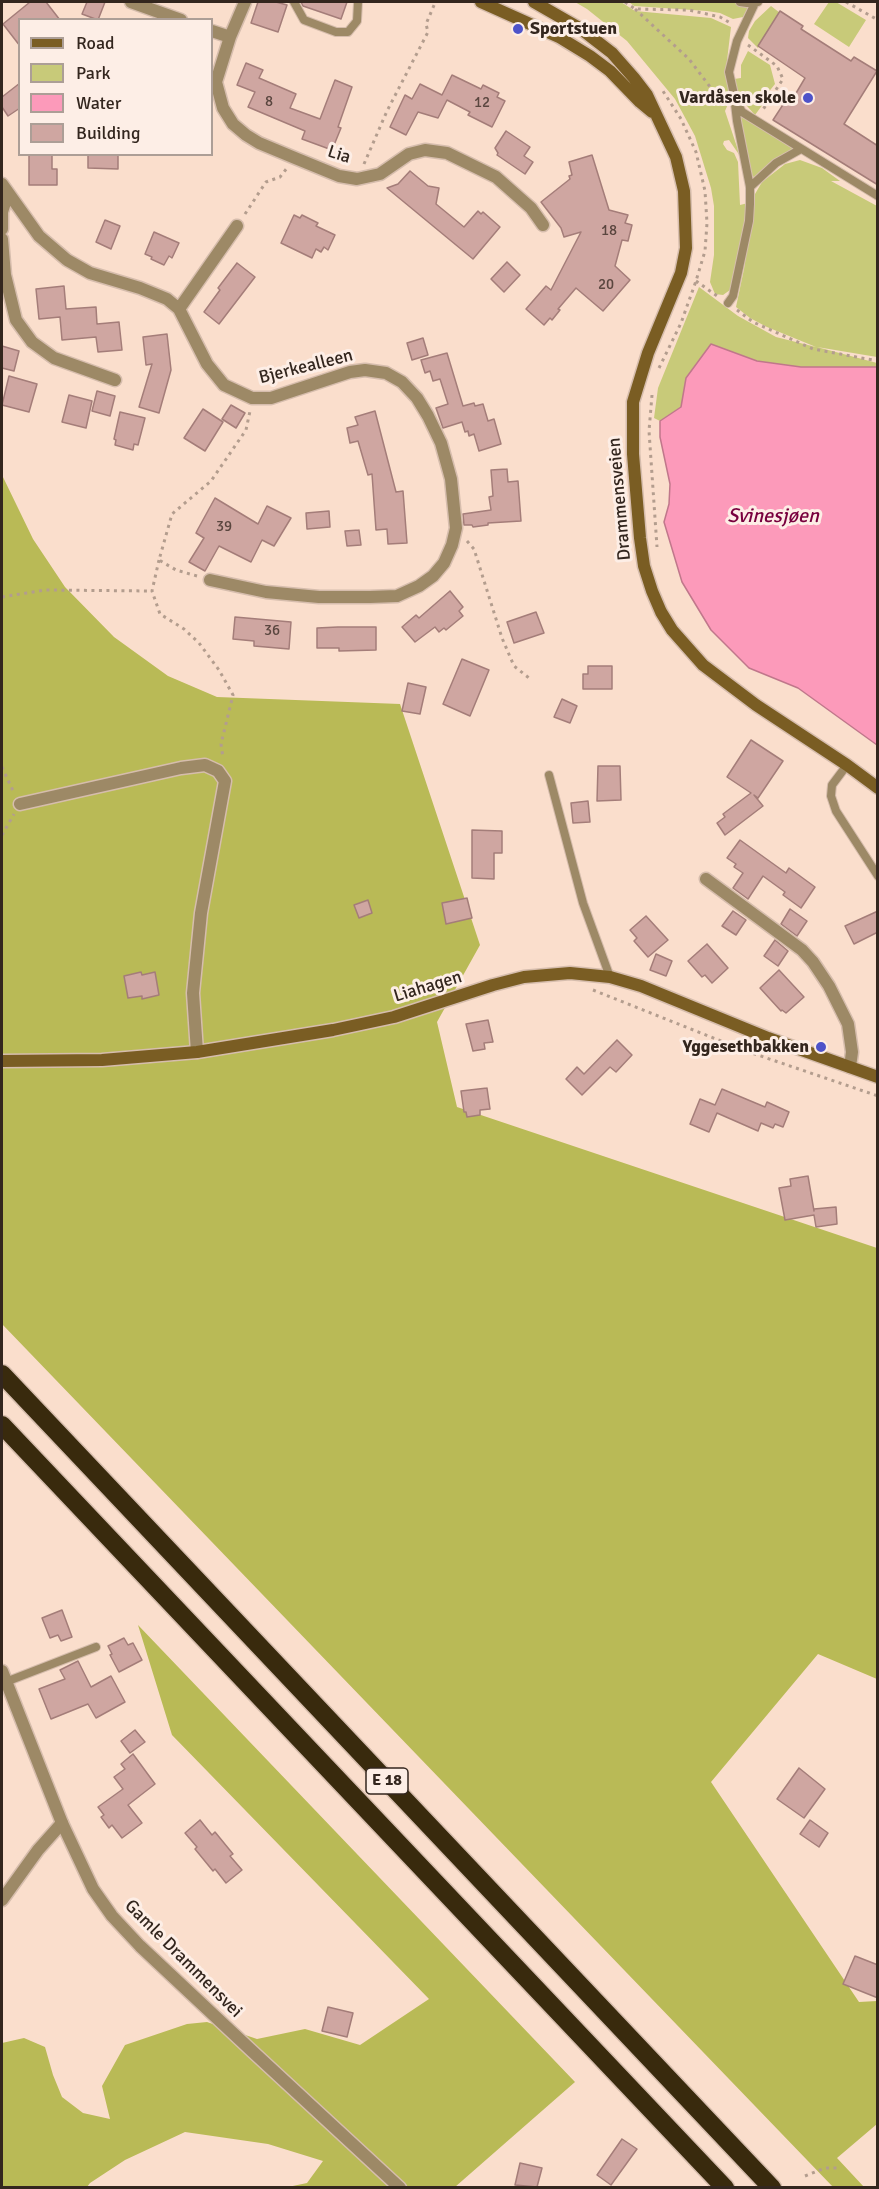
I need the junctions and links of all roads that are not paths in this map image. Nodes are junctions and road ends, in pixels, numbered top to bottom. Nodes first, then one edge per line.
1 (131, 2) edge
2 (245, 2) edge
3 (294, 2) edge
4 (358, 2) edge
5 (481, 2) edge
6 (534, 2) edge
7 (740, 2) edge
8 (756, 2) edge
9 (175, 18) edge
10 (213, 31) edge
11 (230, 38) junction
12 (214, 83) edge
13 (735, 99) junction
14 (655, 114) junction
15 (801, 149) junction
16 (750, 187) junction
17 (5, 188) edge
18 (878, 196) edge
19 (543, 225) dead end
20 (237, 226) road end
21 (2, 229) edge
22 (2, 239) edge
23 (728, 303) road end
24 (180, 309) junction
25 (115, 380) dead end
26 (210, 580) road end
27 (847, 765) junction
28 (549, 775) dead end
29 (878, 788) edge
30 (20, 804) dead end
31 (878, 876) edge
32 (706, 879) dead end
33 (610, 977) junction
34 (196, 1052) junction
35 (2, 1061) edge
36 (850, 1067) junction
37 (878, 1077) edge
38 (2, 1374) edge
39 (2, 1425) edge
40 (96, 1647) dead end
41 (3, 1679) edge
42 (62, 1823) junction
43 (2, 1900) edge
44 (400, 2187) edge
45 (725, 2187) edge
46 (772, 2187) edge

1 - 9 street
2 - 11 street, Lia
3 - 4 lane
5 - 14 main road, Drammensveien
6 - 14 main road, Drammensveien
7 - 8 lane
8 - 13 lane
10 - 11 street
11 - 12 street, Lia
12 - 19 street, Lia
13 - 15 lane
13 - 16 lane
14 - 27 main road, Drammensveien
15 - 16 lane
15 - 18 lane
16 - 23 lane
17 - 21 street
17 - 24 street
20 - 24 street
22 - 25 street
24 - 26 street, Bjerkealleen
27 - 29 main road, Drammensveien
27 - 31 lane
28 - 33 lane
30 - 34 street
32 - 36 street
33 - 34 main road, Liahagen
33 - 36 main road, Liahagen
34 - 35 main road, Liahagen
36 - 37 main road, Liahagen
38 - 46 highway, E 18
39 - 45 highway, E 18
40 - 41 lane
41 - 42 street, Gamle Drammensvei
42 - 43 street
42 - 44 street, Gamle Drammensvei

